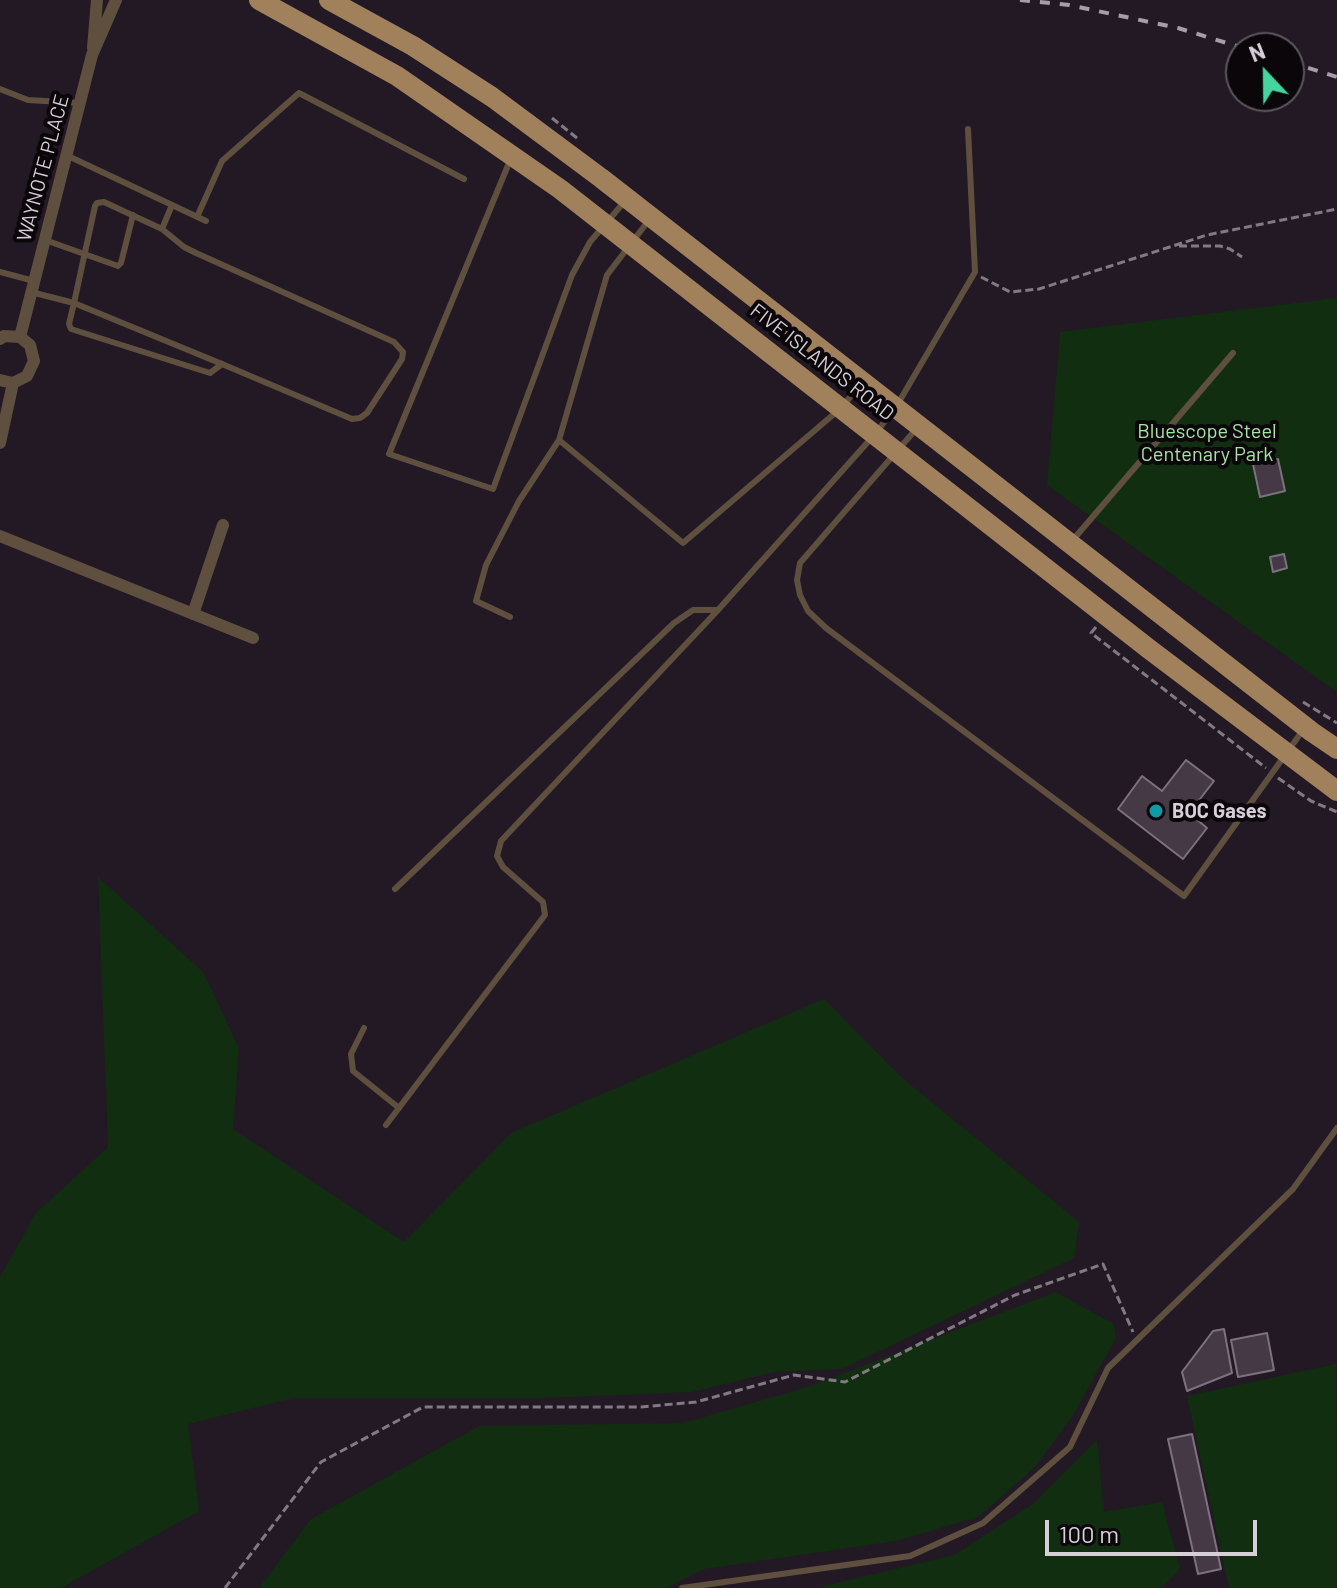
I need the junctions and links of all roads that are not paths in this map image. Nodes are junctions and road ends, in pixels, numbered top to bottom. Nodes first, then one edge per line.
1 (97, 0) edge
2 (116, 0) edge
3 (259, 0) edge
4 (329, 0) edge
5 (92, 55) junction
6 (0, 89) edge
7 (80, 103) junction
8 (968, 129) dead end
9 (66, 155) junction
10 (512, 155) junction
11 (464, 179) dead end
12 (627, 199) junction
13 (172, 205) junction
14 (133, 215) junction
15 (197, 217) junction
16 (651, 217) junction
17 (206, 221) dead end
18 (605, 224) junction
19 (162, 229) junction
20 (45, 240) junction
21 (630, 243) junction
22 (84, 255) junction
23 (0, 272) edge
24 (33, 286) junction
25 (74, 303) junction
26 (20, 337) junction
27 (0, 339) edge
28 (1233, 353) dead end
29 (222, 364) junction
30 (6, 381) edge
31 (862, 381) junction
32 (896, 407) junction
33 (841, 408) junction
34 (919, 425) junction
35 (875, 434) junction
36 (559, 440) junction
37 (0, 443) edge
38 (899, 452) junction
39 (223, 525) dead end
40 (0, 536) edge
41 (1070, 543) junction
42 (718, 610) junction
43 (193, 614) junction
44 (510, 617) dead end
45 (253, 638) dead end
46 (1305, 727) junction
47 (1337, 749) edge
48 (1285, 753) junction
49 (1337, 791) edge
50 (395, 889) dead end
51 (364, 1028) dead end
52 (399, 1108) junction
53 (386, 1125) dead end
54 (1337, 1128) edge
55 (682, 1588) edge

1 - 5 street, WAYNOTE PLACE
2 - 5 street, WAYNOTE PLACE
3 - 10 main road, FIVE ISLANDS ROAD
4 - 12 main road, FIVE ISLANDS ROAD
5 - 7 street, WAYNOTE PLACE
6 - 7 lane
7 - 9 street, WAYNOTE PLACE
8 - 32 lane
9 - 13 lane
9 - 20 street, WAYNOTE PLACE
10 - 18 main road, FIVE ISLANDS ROAD
10 - 18 lane
11 - 15 lane
12 - 16 main road, FIVE ISLANDS ROAD
12 - 18 lane
13 - 15 lane
13 - 19 lane
14 - 19 lane
14 - 22 lane
14 - 22 lane
15 - 17 lane
16 - 21 lane
16 - 31 main road, FIVE ISLANDS ROAD
18 - 21 main road, FIVE ISLANDS ROAD
19 - 29 lane
20 - 22 lane
20 - 24 street, WAYNOTE PLACE
21 - 33 main road, FIVE ISLANDS ROAD
21 - 36 lane
22 - 25 lane
23 - 24 lane
24 - 25 lane
24 - 26 street, WAYNOTE PLACE
25 - 29 lane
25 - 29 lane
26 - 27 street
26 - 30 street, WAYNOTE PLACE
28 - 41 lane
30 - 37 street, WAYNOTE PLACE
31 - 32 main road, FIVE ISLANDS ROAD
31 - 33 lane
32 - 34 main road, FIVE ISLANDS ROAD
32 - 35 lane
33 - 35 main road, FIVE ISLANDS ROAD
33 - 36 lane
34 - 38 lane
34 - 41 main road, FIVE ISLANDS ROAD
35 - 38 main road, FIVE ISLANDS ROAD
35 - 42 lane
36 - 44 lane
38 - 48 main road, FIVE ISLANDS ROAD
38 - 48 lane
39 - 43 street
40 - 43 street
41 - 46 main road, FIVE ISLANDS ROAD
42 - 50 lane
42 - 52 lane
43 - 45 street
46 - 47 main road, FIVE ISLANDS ROAD
46 - 48 lane
48 - 49 main road, FIVE ISLANDS ROAD
51 - 52 lane
52 - 53 lane
54 - 55 lane

